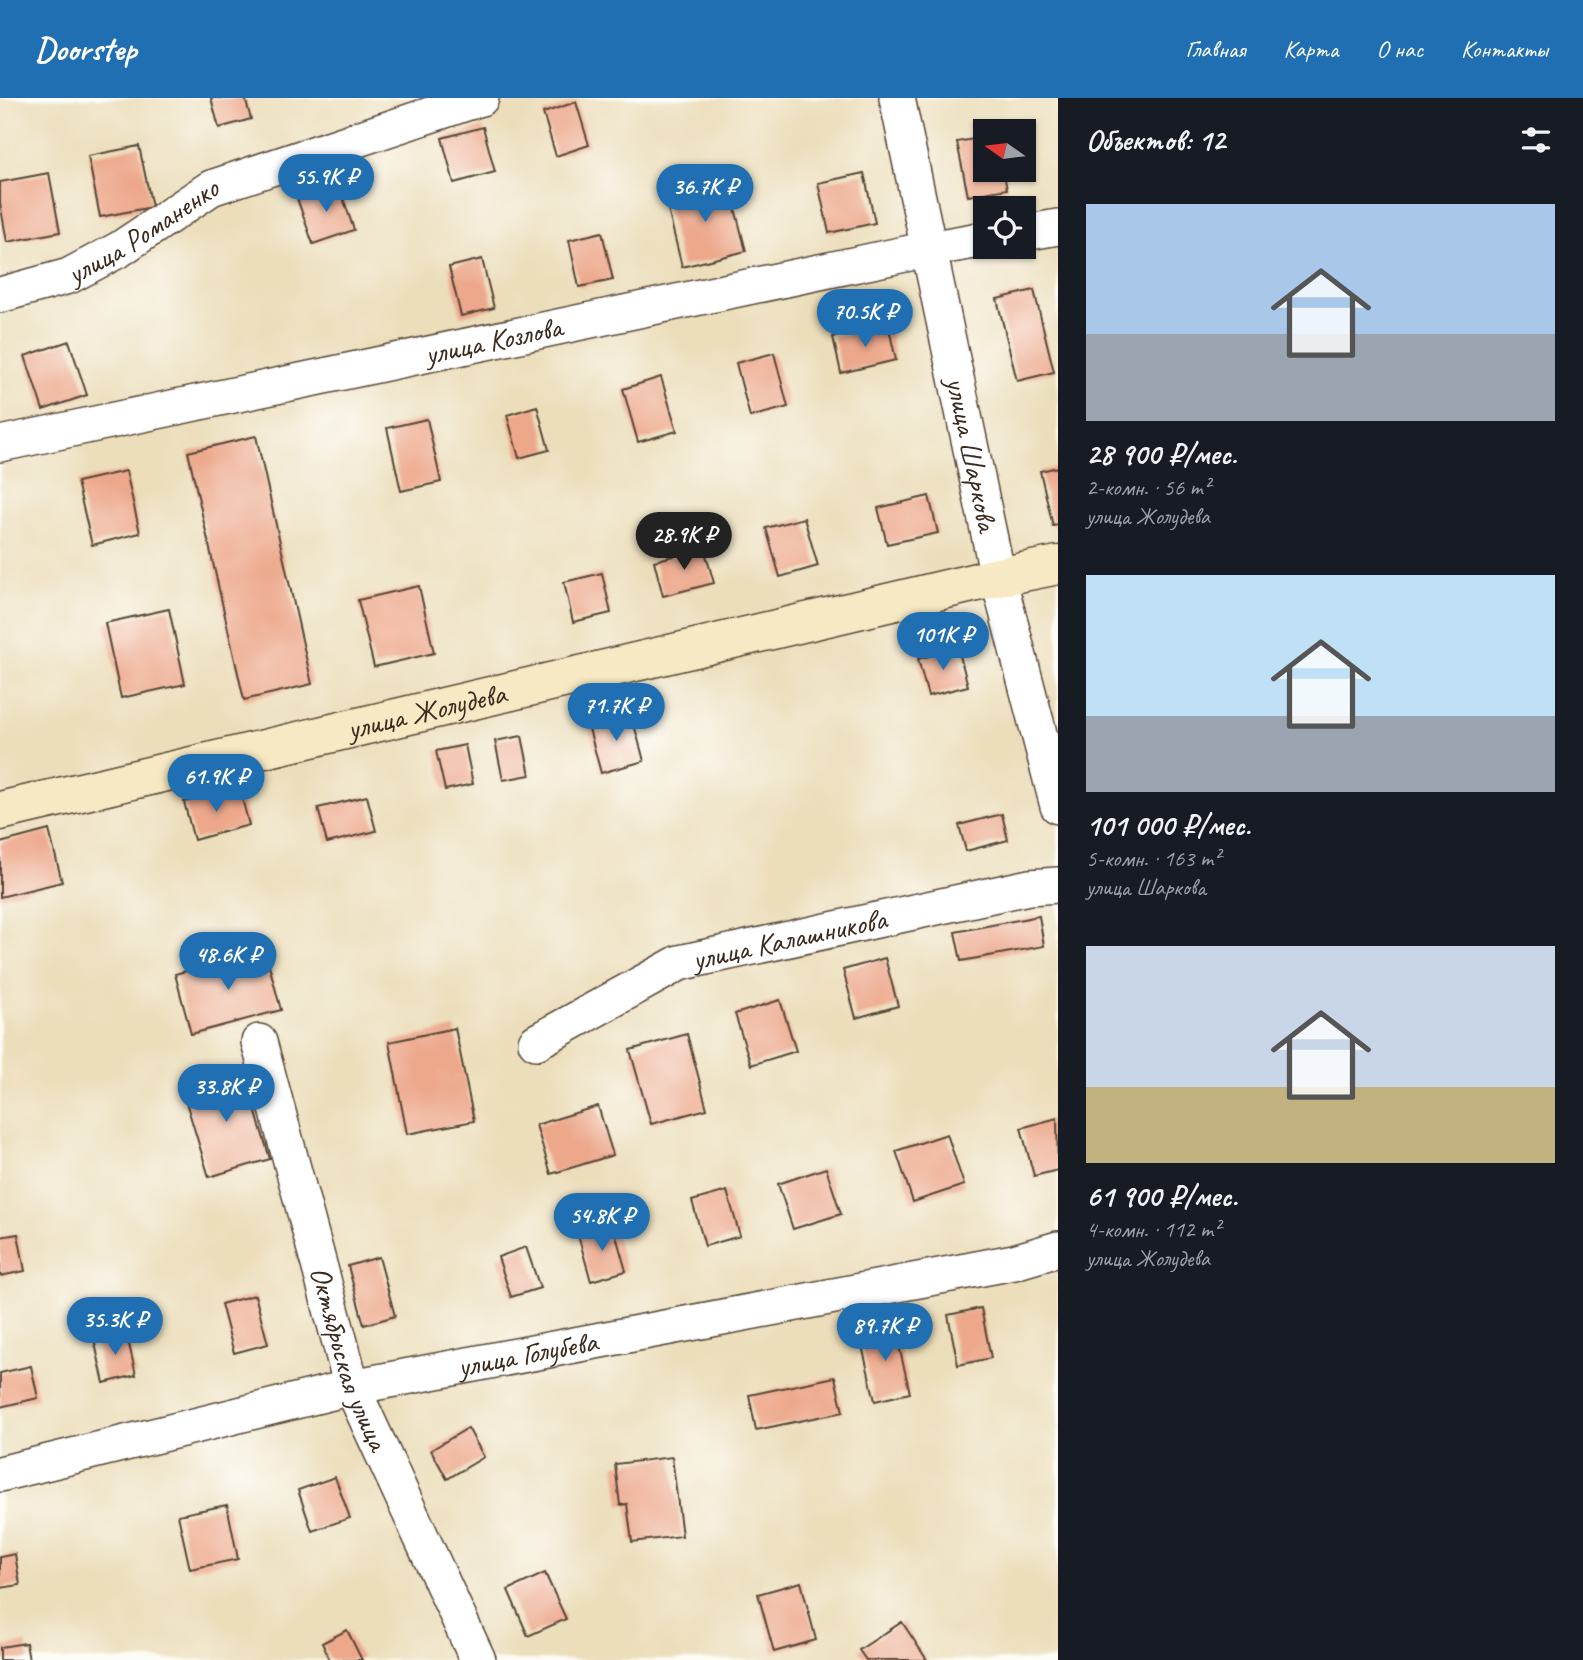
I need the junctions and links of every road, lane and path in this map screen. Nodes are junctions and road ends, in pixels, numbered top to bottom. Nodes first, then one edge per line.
1 (481, 98) edge
2 (897, 98) edge
3 (1058, 227) edge
4 (1036, 231) edge
5 (973, 241) edge
6 (929, 249) junction
7 (0, 295) edge
8 (0, 444) edge
9 (1058, 565) edge
10 (998, 577) junction
11 (1058, 806) edge
12 (0, 811) edge
13 (1058, 885) edge
14 (259, 1042) dead end
15 (536, 1042) dead end
16 (1058, 1249) edge
17 (352, 1387) junction
18 (0, 1474) edge
19 (471, 1657) edge

1 - 7 street, улица Романенко
2 - 6 street, улица Шаркова
3 - 4 street
5 - 6 street, улица Козлова
6 - 8 street, улица Козлова
6 - 10 street, улица Шаркова
9 - 10 main road, улица Жолудева
10 - 11 street, улица Шаркова
10 - 12 main road, улица Жолудева
13 - 15 street, улица Калашникова
14 - 17 street, Октябрьская улица
16 - 17 street, улица Голубева
17 - 18 street, улица Голубева
17 - 19 street, Октябрьская улица

